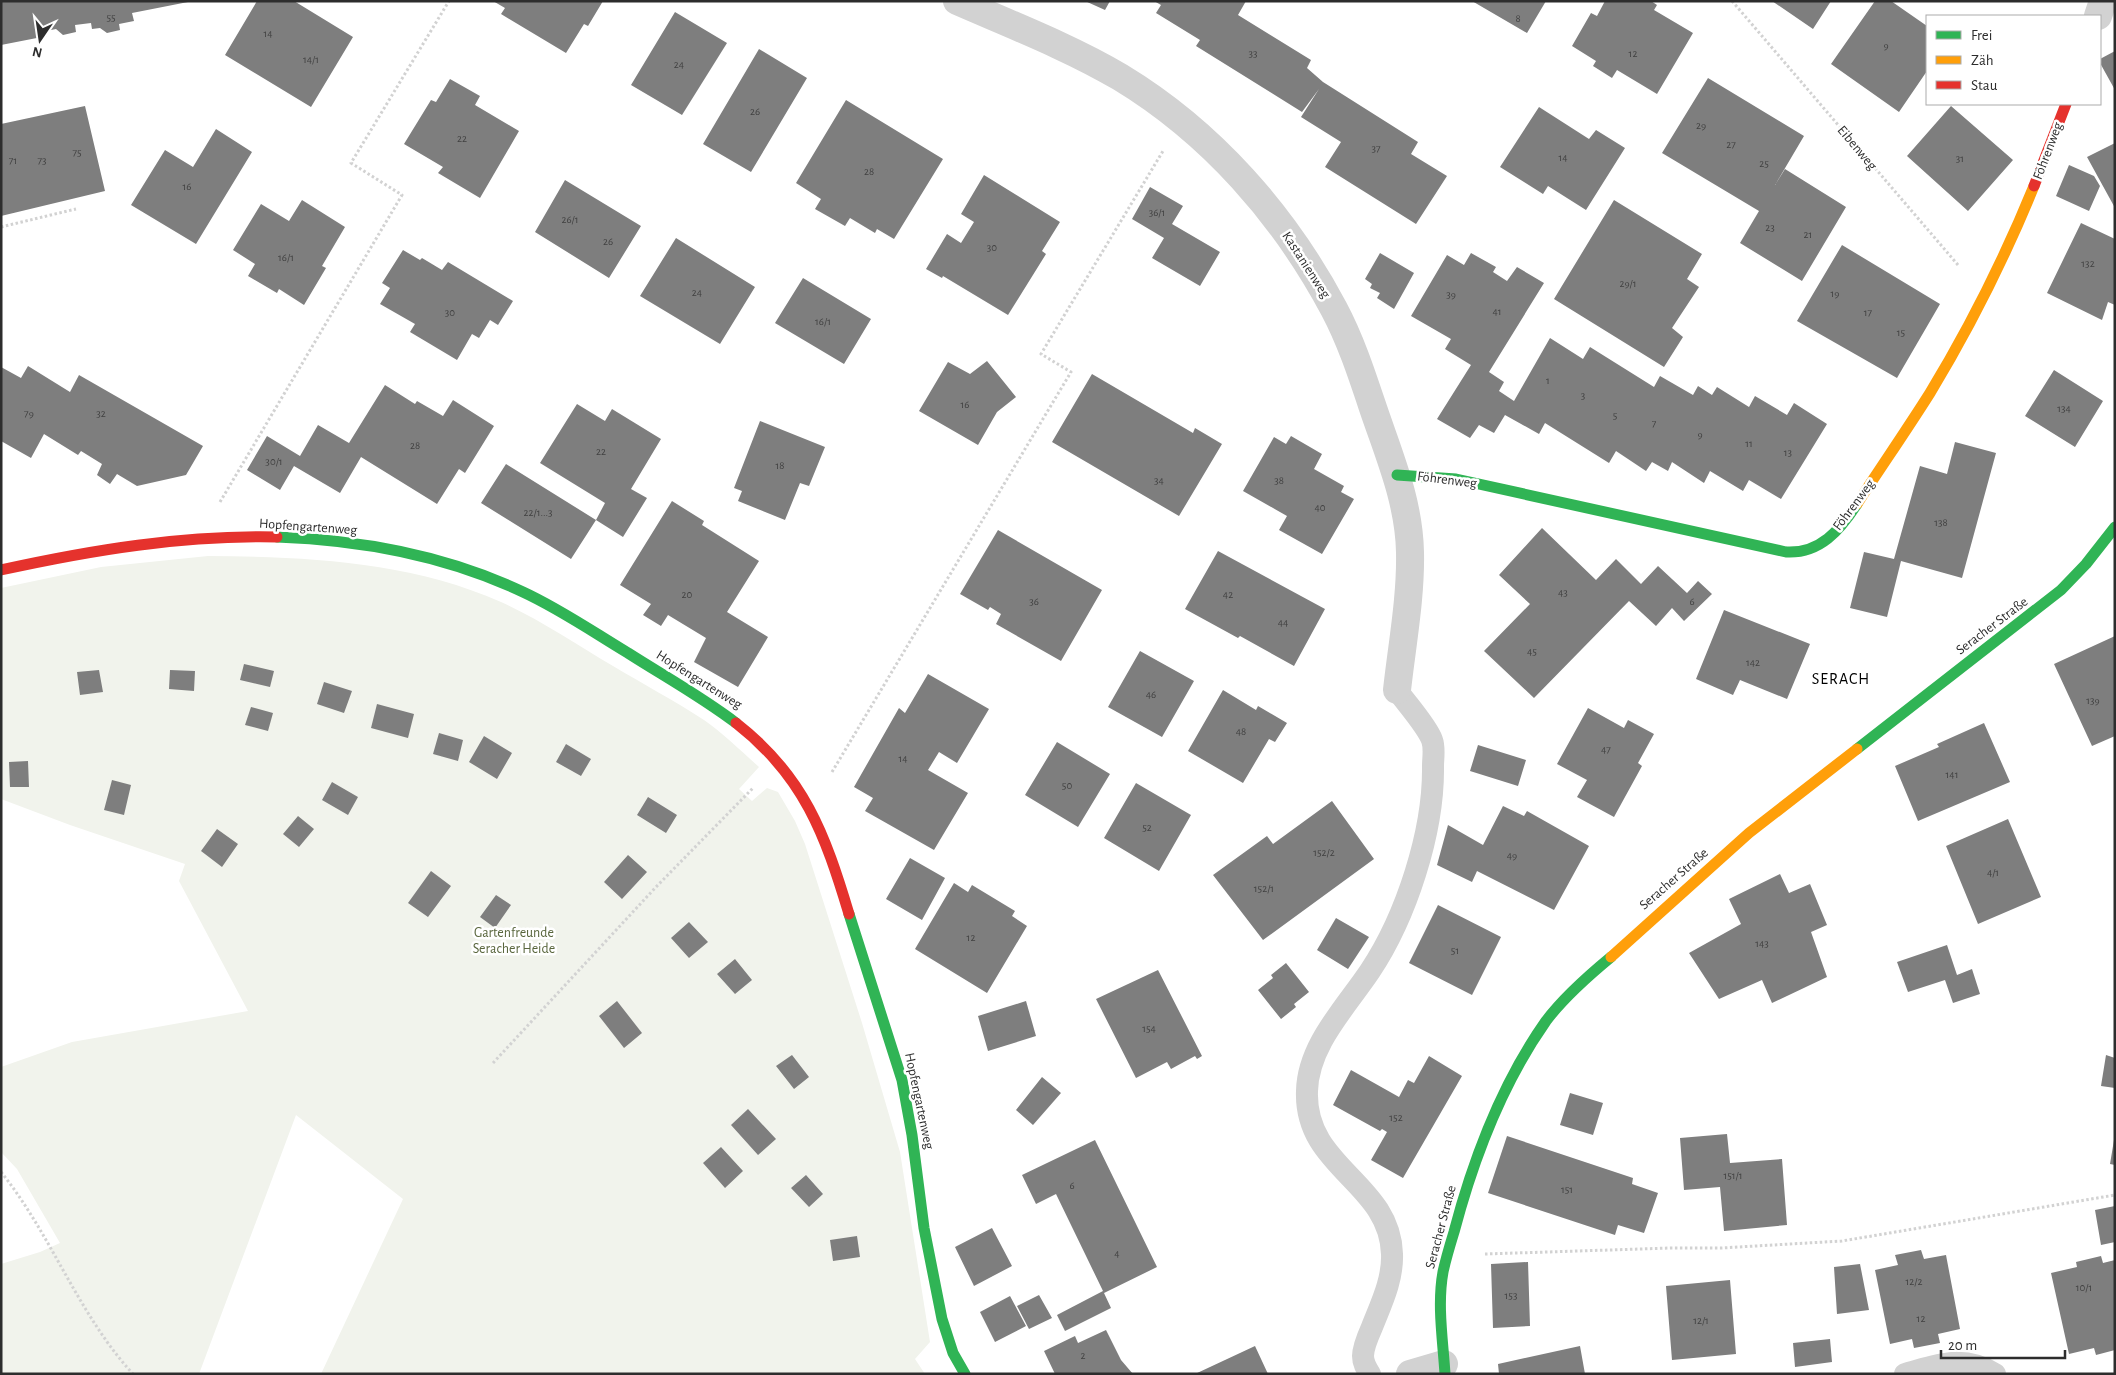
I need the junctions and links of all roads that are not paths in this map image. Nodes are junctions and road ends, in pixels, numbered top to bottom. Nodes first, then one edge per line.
1 (957, 1) edge
2 (2103, 1) edge
3 (2098, 15) edge
4 (2066, 105) edge
5 (1397, 475) junction
6 (2115, 527) edge
7 (1, 570) edge
8 (1396, 690) joint
9 (1444, 1369) edge
10 (965, 1374) edge
11 (1370, 1374) edge
12 (1410, 1374) edge
13 (1905, 1374) edge
14 (1995, 1374) edge

1 - 5 street, Kastanienweg
2 - 3 street
4 - 5 street, Föhrenweg
5 - 8 street, Kastanienweg
6 - 9 street, Seracher Straße
7 - 10 street, Hopfengartenweg
8 - 11 lane
9 - 12 street
13 - 14 lane

